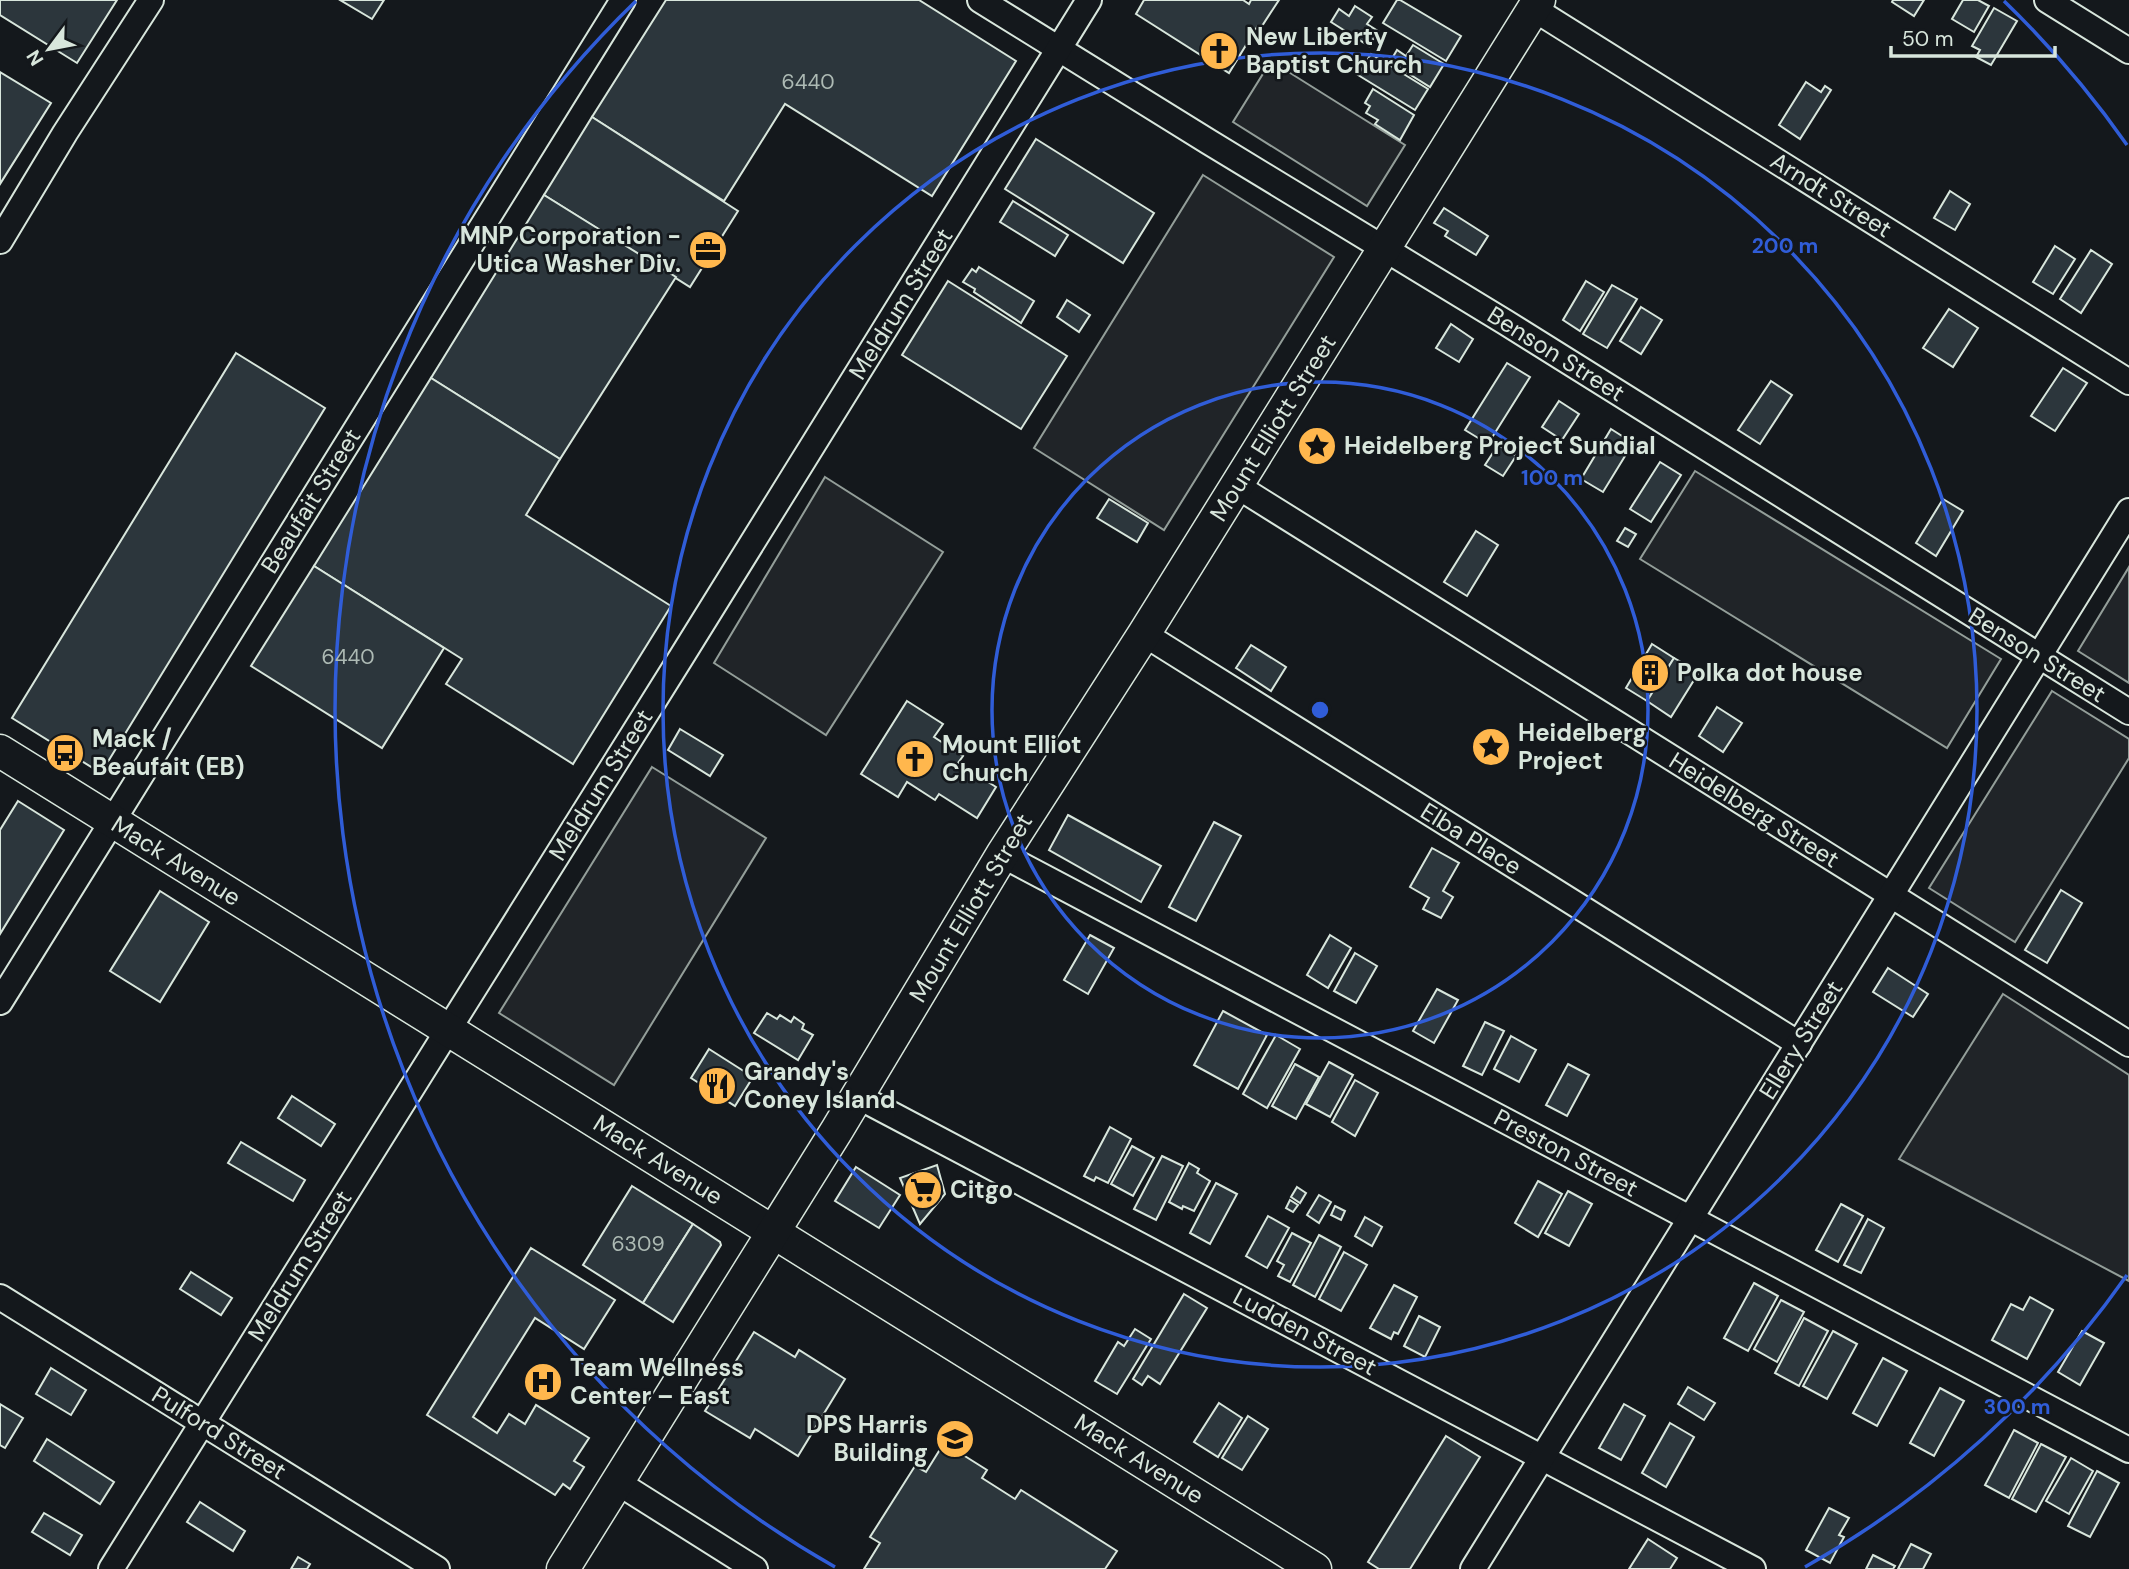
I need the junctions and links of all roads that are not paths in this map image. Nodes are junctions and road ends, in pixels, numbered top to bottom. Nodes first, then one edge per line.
1 (151, 0) edge
2 (622, 0) edge
3 (980, 0) edge
4 (1089, 0) edge
5 (2047, 0) edge
6 (1536, 4) edge
7 (1060, 50) junction
8 (2129, 51) edge
9 (0, 242) edge
10 (1384, 249) junction
11 (2129, 382) edge
12 (1237, 486) junction
13 (2129, 511) edge
14 (1144, 634) junction
15 (2040, 657) junction
16 (2129, 712) edge
17 (0, 751) edge
18 (112, 822) junction
19 (1002, 855) junction
20 (1891, 896) junction
21 (0, 1002) edge
22 (448, 1029) junction
23 (1799, 1044) junction
24 (2129, 1044) edge
25 (857, 1096) junction
26 (1690, 1219) junction
27 (773, 1231) junction
28 (0, 1297) edge
29 (202, 1422) junction
30 (2129, 1450) edge
31 (1542, 1457) junction
32 (617, 1482) junction
33 (111, 1569) edge
34 (437, 1569) edge
35 (562, 1569) edge
36 (755, 1569) edge
37 (1315, 1569) edge
38 (1473, 1569) edge
39 (1753, 1569) edge

1 - 9 street
2 - 18 street, Beaufait Street
3 - 7 street, Benson Street
4 - 7 street, Meldrum Street
5 - 8 street
6 - 10 main road, Mount Elliott Street
6 - 11 street, Arndt Street
7 - 10 street, Benson Street
7 - 22 street, Meldrum Street
10 - 12 main road, Mount Elliott Street
10 - 15 street, Benson Street
12 - 14 main road, Mount Elliott Street
12 - 20 street, Heidelberg Street
13 - 15 street, Ellery Street
14 - 19 main road, Mount Elliott Street
14 - 23 street, Elba Place
15 - 16 street, Benson Street
15 - 20 street, Ellery Street
17 - 18 main road, Mack Avenue
18 - 21 street, Beaufait Street
18 - 22 main road, Mack Avenue
19 - 25 main road, Mount Elliott Street
19 - 26 street, Preston Street
20 - 23 street, Ellery Street
20 - 24 street, Heidelberg Street
22 - 27 main road, Mack Avenue
22 - 29 street, Meldrum Street
23 - 26 street, Ellery Street
25 - 27 main road, Mount Elliott Street
25 - 31 street, Ludden Street
26 - 30 street, Preston Street
26 - 31 street, Ellery Street
27 - 32 main road, Mount Elliott Street
27 - 37 main road, Mack Avenue
28 - 29 street, Pulford Street
29 - 33 street, Meldrum Street
29 - 34 street, Pulford Street
31 - 38 street, Ellery Street
31 - 39 street, Ludden Street
32 - 35 main road, Mount Elliott Street
32 - 36 street

